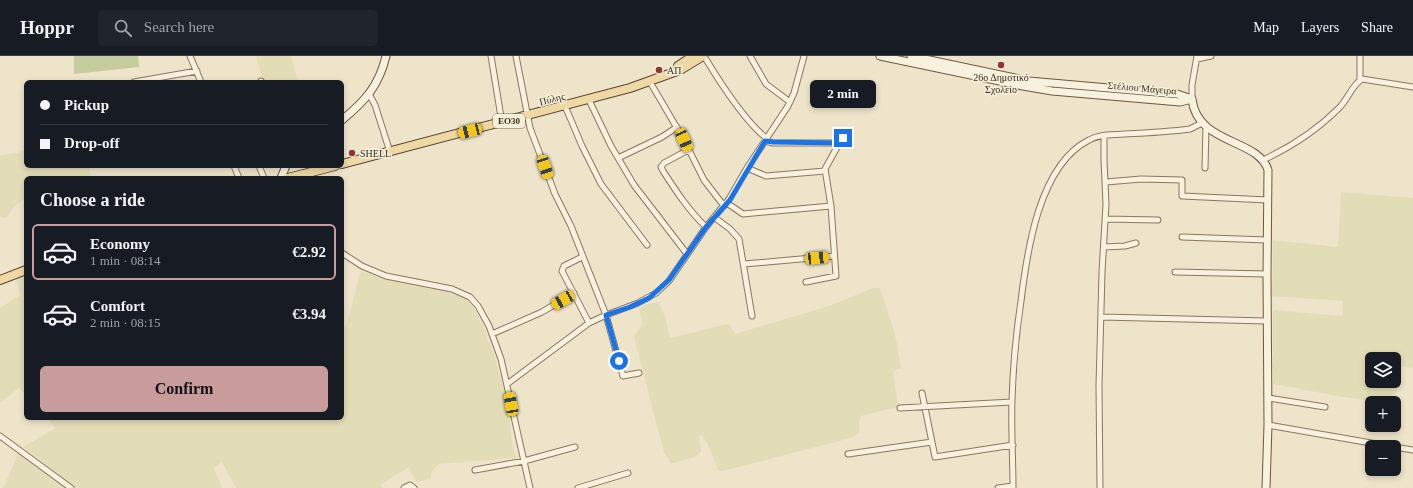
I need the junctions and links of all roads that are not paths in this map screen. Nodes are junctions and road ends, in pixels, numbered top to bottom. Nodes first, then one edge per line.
1 (190, 56) edge
2 (386, 56) edge
3 (491, 56) edge
4 (516, 56) edge
5 (693, 56) edge
6 (703, 56) edge
7 (750, 56) edge
8 (804, 56) edge
9 (880, 56) edge
10 (912, 56) edge
11 (1211, 56) edge
12 (1360, 56) edge
13 (1197, 58) edge
14 (197, 71) junction
15 (673, 72) junction
16 (145, 80) edge
17 (199, 80) edge
18 (1360, 80) junction
19 (650, 82) junction
20 (1413, 87) edge
21 (369, 94) junction
22 (1192, 99) junction
23 (589, 100) junction
24 (790, 102) junction
25 (565, 106) junction
26 (527, 116) junction
27 (344, 118) edge
28 (502, 123) junction
29 (1204, 125) junction
30 (677, 127) junction
31 (846, 131) dead end
32 (1104, 136) junction
33 (766, 139) junction
34 (840, 143) junction
35 (688, 150) junction
36 (390, 152) junction
37 (618, 158) junction
38 (1263, 160) junction
39 (344, 164) edge
40 (328, 168) edge
41 (747, 168) junction
42 (1205, 168) dead end
43 (825, 171) junction
44 (301, 176) edge
45 (1106, 182) junction
46 (1268, 200) junction
47 (725, 205) junction
48 (831, 206) junction
49 (714, 217) junction
50 (1105, 220) junction
51 (1158, 220) dead end
52 (706, 227) junction
53 (1182, 237) dead end
54 (1267, 240) junction
55 (1136, 243) dead end
56 (647, 245) dead end
57 (1104, 248) junction
58 (344, 254) edge
59 (687, 254) junction
60 (834, 256) junction
61 (582, 257) junction
62 (744, 264) junction
63 (24, 271) edge
64 (1175, 272) dead end
65 (1267, 274) junction
66 (0, 280) edge
67 (806, 282) dead end
68 (574, 293) junction
69 (606, 315) junction
70 (752, 316) dead end
71 (1102, 317) junction
72 (1267, 321) junction
73 (589, 323) junction
74 (492, 334) junction
75 (639, 373) dead end
76 (507, 384) junction
77 (922, 393) dead end
78 (1268, 398) junction
79 (1012, 402) junction
80 (925, 407) junction
81 (1325, 407) dead end
82 (900, 408) dead end
83 (1268, 425) junction
84 (0, 436) edge
85 (932, 442) junction
86 (1365, 442) edge
87 (1013, 445) junction
88 (575, 447) dead end
89 (1401, 448) edge
90 (1413, 450) edge
91 (848, 454) dead end
92 (524, 461) junction
93 (475, 470) dead end
94 (628, 473) dead end
95 (1013, 487) edge
96 (71, 488) edge
97 (404, 488) edge
98 (414, 488) edge
99 (530, 488) edge
100 (578, 488) edge
101 (998, 488) edge
102 (1100, 488) edge
103 (1266, 488) edge

1 - 14 street
2 - 21 main road
3 - 28 street
4 - 26 street
5 - 15 main road, Πύλης / ΕΟ30
6 - 15 main road, Πύλης / ΕΟ30
6 - 33 street
7 - 24 street
8 - 24 street
9 - 22 main road, Στέλιου Μάγειρα
10 - 22 main road, Στέλιου Μάγειρα
11 - 13 street
12 - 18 street
13 - 22 street
14 - 16 street
14 - 17 street
15 - 19 main road, Πύλης / ΕΟ30
18 - 20 street
18 - 38 street
19 - 23 main road, Πύλης / ΕΟ30
19 - 30 street
21 - 27 main road
21 - 36 street
22 - 29 main road
23 - 25 main road, Πύλης / ΕΟ30
23 - 37 street
24 - 33 street
25 - 26 main road, Πύλης / ΕΟ30
25 - 56 street
26 - 28 main road, Πύλης / ΕΟ30
26 - 61 street
28 - 36 main road, Πύλης / ΕΟ30
29 - 32 street
29 - 38 main road
29 - 42 street
30 - 35 street
30 - 37 street
31 - 34 street
32 - 45 street
32 - 79 street
33 - 34 street
33 - 41 street
34 - 43 street
35 - 47 street
35 - 52 street
36 - 39 main road, Πύλης / ΕΟ30
37 - 59 street
38 - 46 main road
40 - 44 main road
41 - 43 street
41 - 47 street
43 - 48 street
45 - 46 street
45 - 50 street
46 - 54 main road
47 - 48 street
47 - 49 street
48 - 60 street
49 - 52 street
49 - 62 street
50 - 51 street
50 - 57 street
52 - 59 street
53 - 54 street
54 - 65 main road
55 - 57 street
57 - 71 street
58 - 74 street
59 - 69 street
60 - 62 street
60 - 67 street
61 - 68 street
61 - 69 street
62 - 70 street
63 - 66 main road
64 - 65 street
65 - 72 main road
68 - 73 street
68 - 74 street
69 - 73 street
69 - 75 street
71 - 72 street
71 - 102 street
72 - 78 main road
73 - 76 street
74 - 76 street
76 - 92 street
77 - 80 street
78 - 81 street
78 - 83 main road
79 - 80 street
79 - 87 street
80 - 82 street
80 - 85 street
83 - 86 street
83 - 103 main road
84 - 96 street
85 - 87 street
85 - 91 street
87 - 95 street
88 - 92 street
89 - 90 street
92 - 93 street
92 - 99 street
94 - 100 street
95 - 101 street
97 - 98 street

